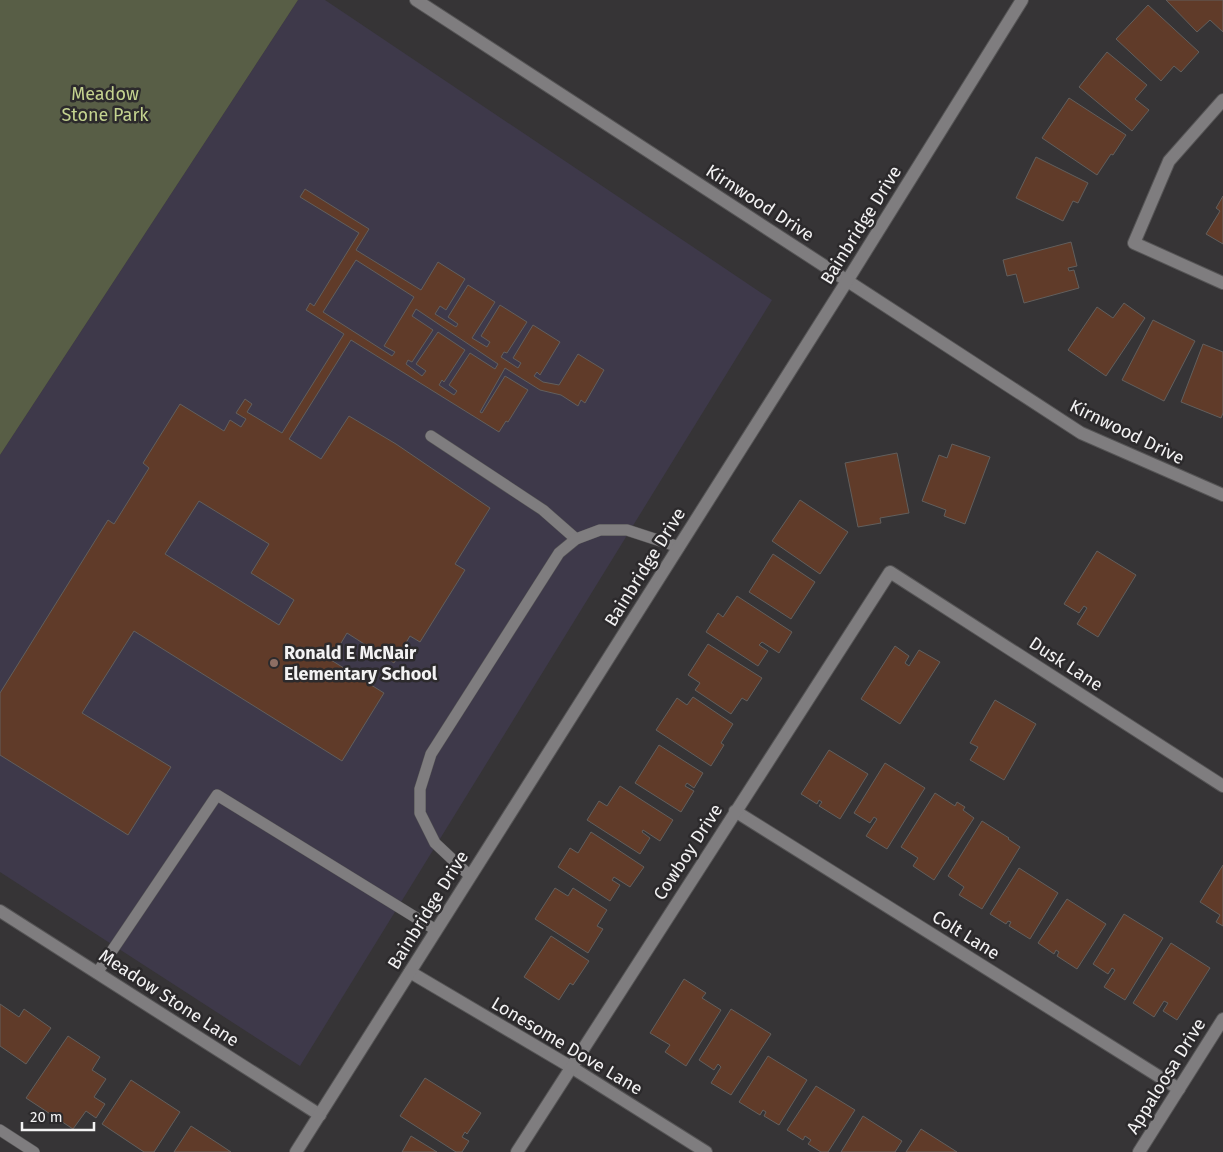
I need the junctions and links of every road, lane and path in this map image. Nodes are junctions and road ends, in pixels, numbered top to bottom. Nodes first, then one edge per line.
1 (416, 0) edge
2 (1022, 0) edge
3 (1223, 100) edge
4 (847, 281) junction
5 (1223, 283) edge
6 (430, 436) dead end
7 (1223, 495) edge
8 (576, 539) junction
9 (679, 547) junction
10 (890, 572) joint
11 (1223, 786) edge
12 (735, 811) junction
13 (470, 876) junction
14 (0, 911) edge
15 (436, 930) junction
16 (97, 972) junction
17 (410, 972) junction
18 (1223, 1019) edge
19 (571, 1067) junction
20 (1179, 1089) junction
21 (320, 1115) junction
22 (0, 1130) edge
23 (34, 1152) edge
24 (296, 1152) edge
25 (517, 1152) edge
26 (706, 1152) edge
27 (1139, 1152) edge

1 - 4 street, Kirnwood Drive
2 - 4 street, Bainbridge Drive
3 - 5 street
4 - 7 street, Kirnwood Drive
4 - 9 street, Bainbridge Drive
6 - 8 lane
8 - 9 lane
8 - 13 lane
9 - 13 street, Bainbridge Drive
10 - 11 street, Dusk Lane
10 - 12 street, Cowboy Drive
12 - 19 street, Cowboy Drive
12 - 20 street, Colt Lane
13 - 15 street, Bainbridge Drive
14 - 16 street, Meadow Stone Lane
15 - 16 lane
15 - 17 street, Bainbridge Drive
16 - 21 street, Meadow Stone Lane
17 - 19 street, Lonesome Dove Lane
17 - 21 street, Bainbridge Drive
18 - 20 street, Appaloosa Drive
19 - 25 street, Cowboy Drive
19 - 26 street, Lonesome Dove Lane
20 - 27 street, Appaloosa Drive
21 - 24 street, Bainbridge Drive
22 - 23 lane

